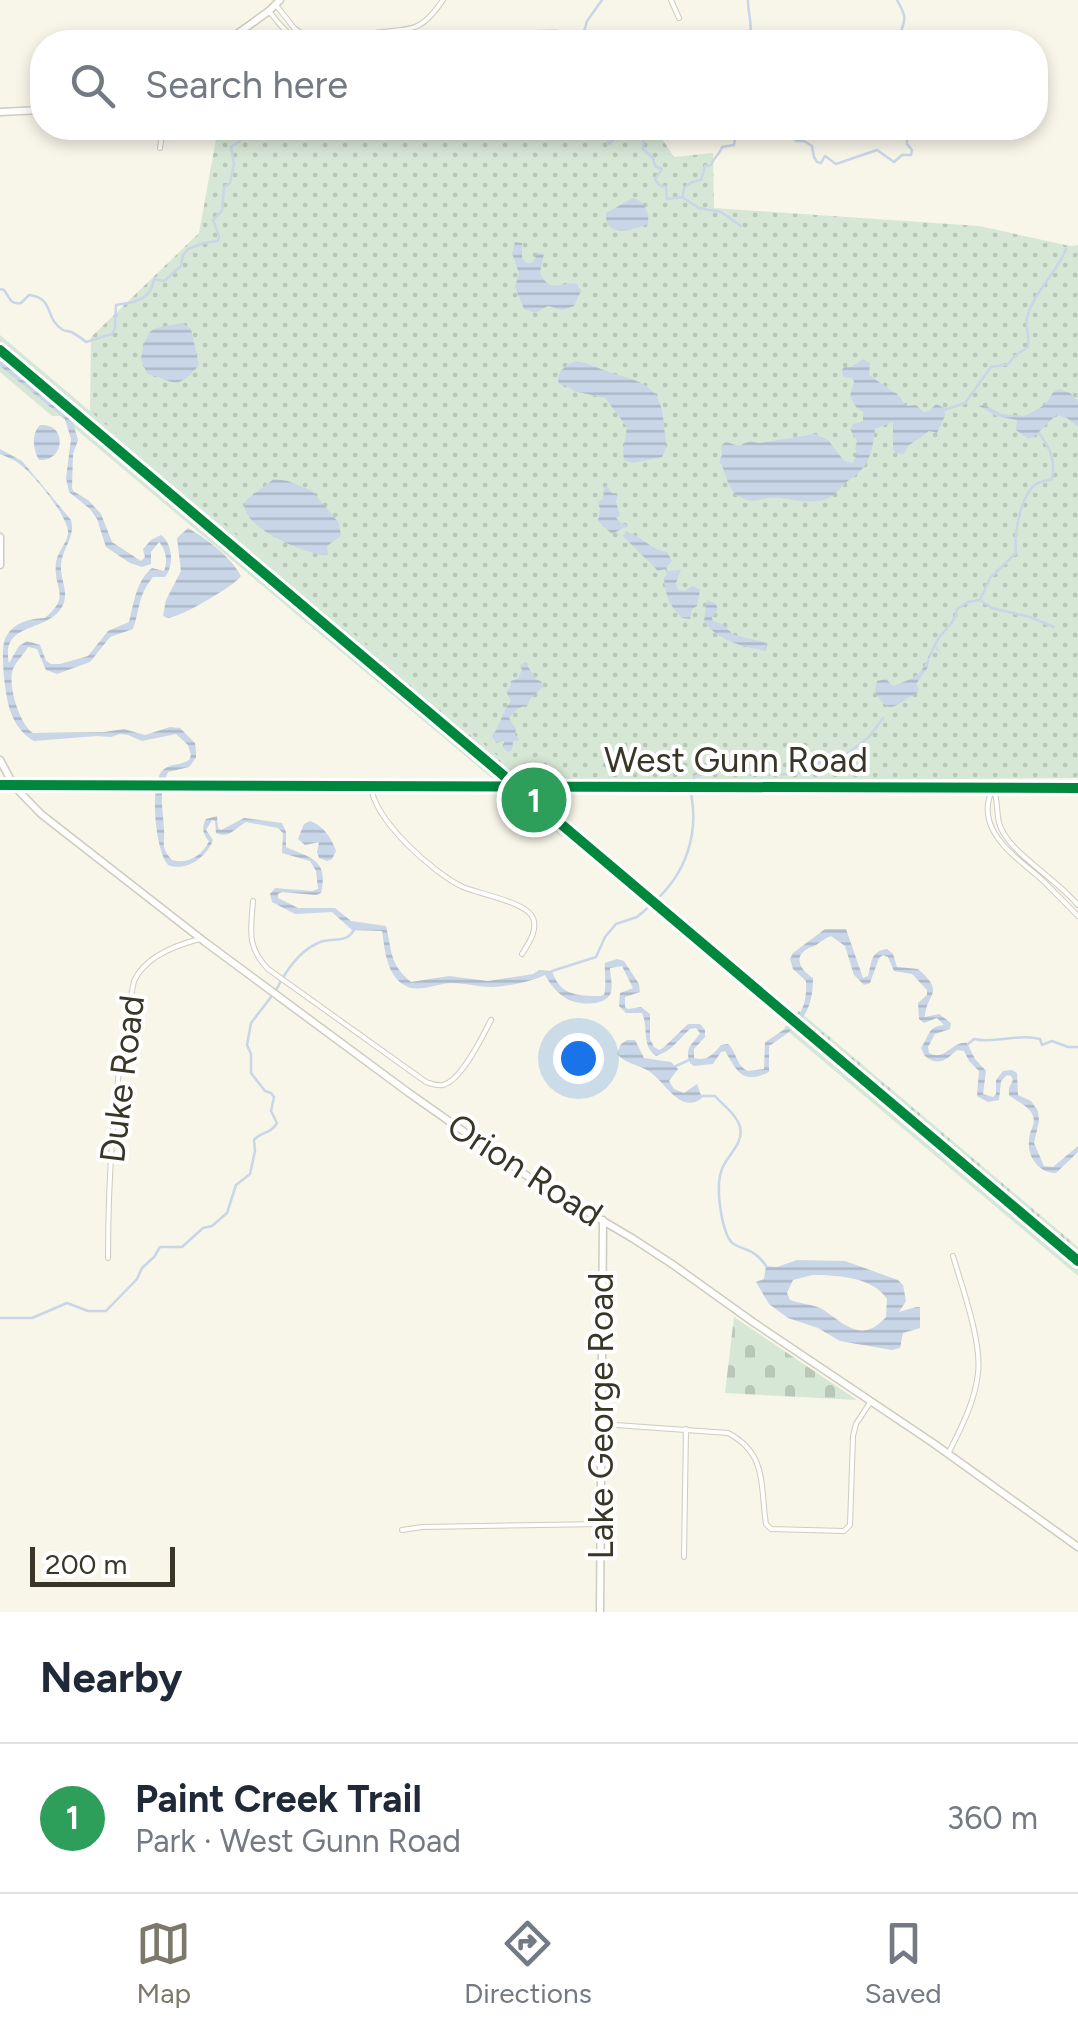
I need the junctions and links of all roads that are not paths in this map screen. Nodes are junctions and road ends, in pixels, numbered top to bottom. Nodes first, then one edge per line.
1 (443, 0) edge
2 (671, 0) edge
3 (275, 6) edge
4 (680, 18) dead end
5 (242, 30) edge
6 (287, 30) edge
7 (409, 30) edge
8 (30, 111) edge
9 (0, 112) edge
10 (161, 140) edge
11 (160, 148) dead end
12 (0, 537) edge
13 (0, 565) edge
14 (0, 760) edge
15 (0, 786) edge
16 (14, 786) junction
17 (371, 786) junction
18 (992, 788) junction
19 (1078, 788) edge
20 (998, 822) junction
21 (990, 823) junction
22 (253, 901) dead end
23 (1077, 904) edge
24 (1070, 908) junction
25 (1078, 916) edge
26 (201, 939) junction
27 (522, 954) dead end
28 (490, 1020) dead end
29 (602, 1220) junction
30 (953, 1256) dead end
31 (108, 1258) dead end
32 (871, 1401) junction
33 (602, 1424) junction
34 (686, 1429) junction
35 (948, 1454) junction
36 (602, 1524) junction
37 (402, 1530) dead end
38 (1078, 1548) edge
39 (684, 1557) dead end
40 (600, 1612) edge

1 - 7 street
2 - 4 street
3 - 5 main road
3 - 6 street
8 - 9 main road
10 - 11 street
12 - 13 main road
14 - 16 main road, Orion Road
15 - 16 street
16 - 17 street, West Gunn Road
16 - 26 main road, Orion Road
17 - 18 street, West Gunn Road
17 - 27 street
18 - 19 street, West Gunn Road
18 - 20 street
18 - 21 street
20 - 21 street
20 - 23 street
21 - 24 street
22 - 28 street
23 - 24 street
24 - 25 street
26 - 29 main road, Orion Road
26 - 31 street, Duke Road
29 - 32 main road, Orion Road
29 - 33 main road, Lake George Road
30 - 35 street
32 - 34 street
32 - 35 main road, Orion Road
33 - 34 street
33 - 36 main road, Lake George Road
34 - 39 street
35 - 38 main road, Orion Road
36 - 37 street
36 - 40 main road, Lake George Road

